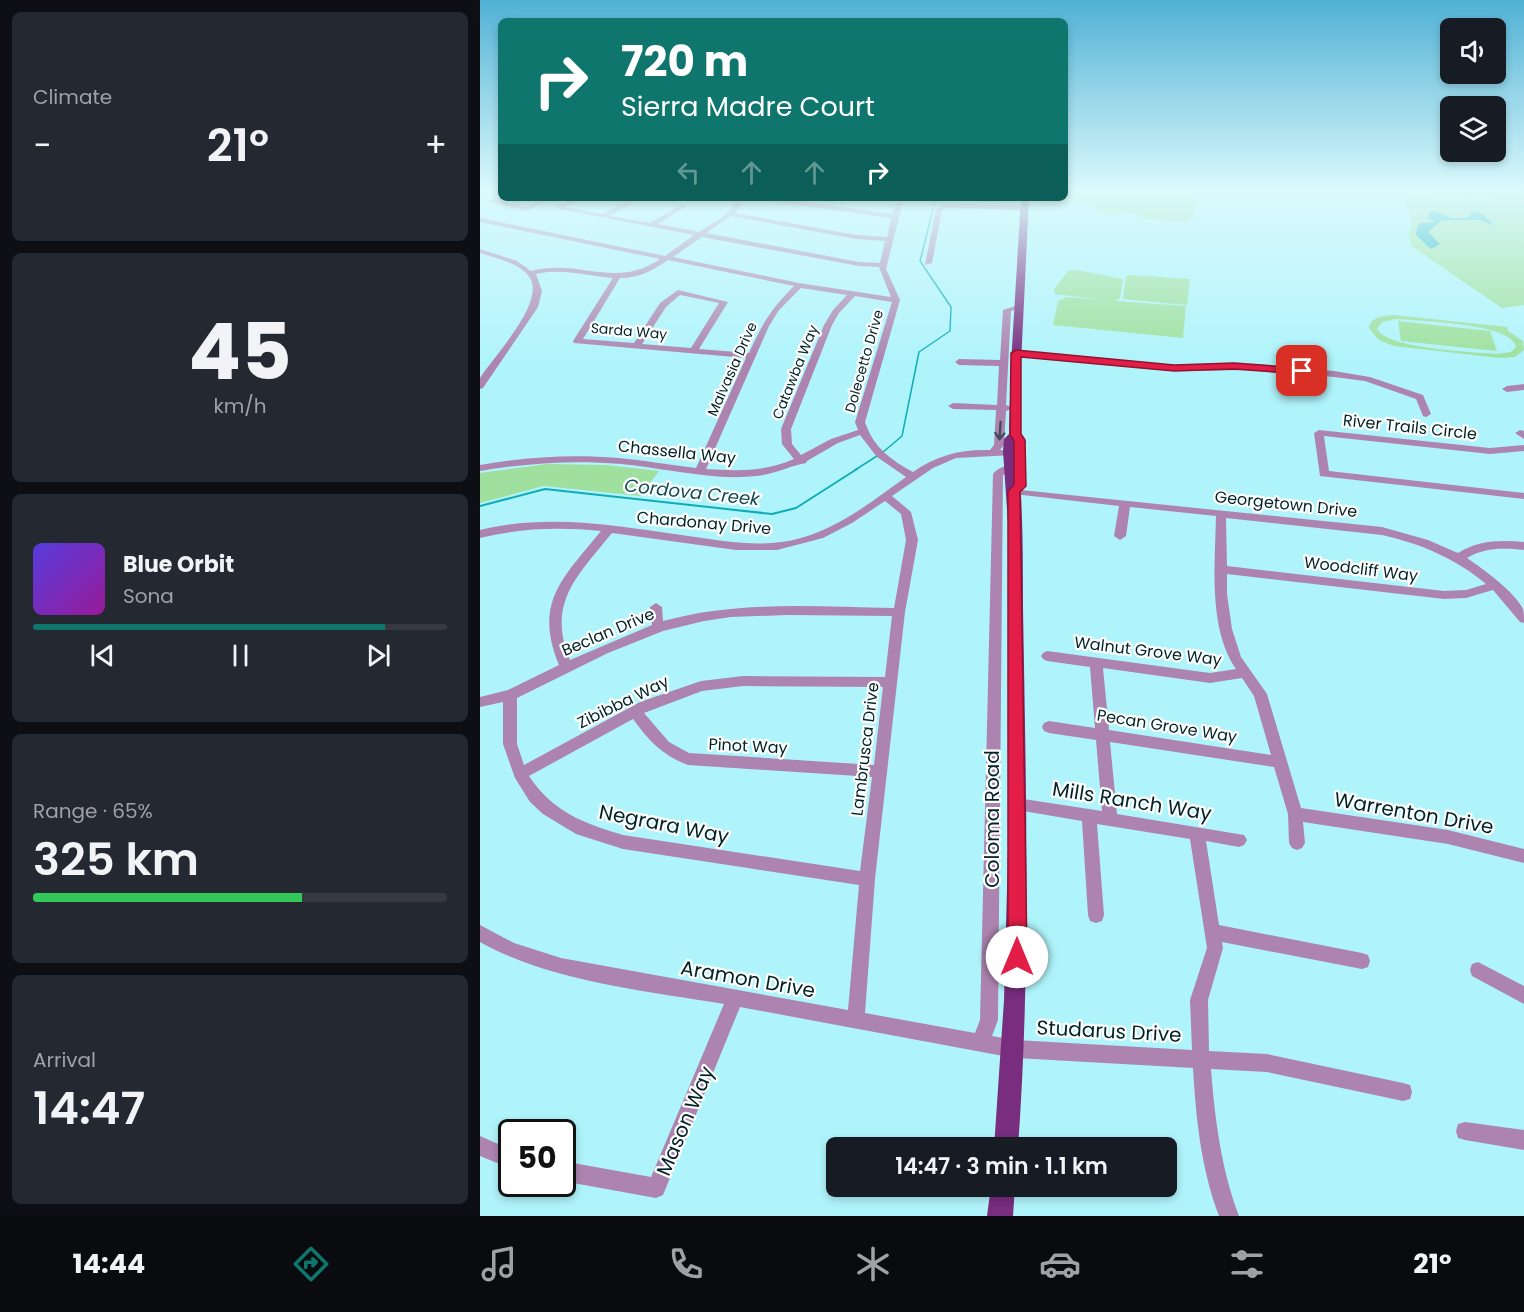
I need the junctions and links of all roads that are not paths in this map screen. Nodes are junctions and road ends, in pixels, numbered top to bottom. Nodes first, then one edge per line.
1 (608, 247) edge
2 (682, 247) edge
3 (767, 247) edge
4 (887, 247) edge
5 (931, 247) edge
6 (1022, 247) edge
7 (480, 251) edge
8 (666, 259) junction
9 (928, 263) dead end
10 (883, 265) junction
11 (531, 273) junction
12 (617, 277) junction
13 (799, 285) junction
14 (852, 294) junction
15 (896, 300) junction
16 (1019, 307) junction
17 (637, 345) junction
18 (693, 351) junction
19 (1016, 353) junction
20 (752, 356) junction
21 (959, 362) dead end
22 (1004, 363) junction
23 (480, 386) edge
24 (1524, 387) edge
25 (1507, 389) dead end
26 (953, 406) dead end
27 (1001, 407) junction
28 (1016, 408) junction
29 (1426, 414) dead end
30 (862, 432) junction
31 (1018, 438) junction
32 (1524, 448) edge
33 (992, 453) junction
34 (1009, 453) junction
35 (802, 461) junction
36 (480, 468) edge
37 (1011, 470) junction
38 (700, 471) junction
39 (914, 476) junction
40 (1014, 491) junction
41 (885, 496) junction
42 (1524, 496) edge
43 (1125, 503) junction
44 (1221, 513) junction
45 (608, 530) junction
46 (480, 534) edge
47 (1120, 536) dead end
48 (1524, 546) edge
49 (1460, 558) junction
50 (1221, 569) junction
51 (1496, 585) junction
52 (656, 607) dead end
53 (899, 612) junction
54 (1524, 619) edge
55 (658, 628) junction
56 (1047, 656) dead end
57 (1096, 663) junction
58 (566, 667) junction
59 (1245, 673) junction
60 (891, 682) junction
61 (510, 695) junction
62 (480, 702) edge
63 (635, 711) junction
64 (1049, 727) dead end
65 (1102, 735) junction
66 (1280, 762) junction
67 (880, 771) junction
68 (520, 774) junction
69 (1017, 804) junction
70 (1295, 814) junction
71 (1089, 815) junction
72 (1110, 818) junction
73 (1197, 833) junction
74 (1239, 840) dead end
75 (1296, 843) dead end
76 (1524, 856) edge
77 (867, 879) junction
78 (1096, 915) dead end
79 (1214, 932) junction
80 (482, 938) edge
81 (1362, 961) dead end
82 (1478, 970) dead end
83 (1524, 995) edge
84 (735, 999) junction
85 (856, 1018) junction
86 (981, 1042) junction
87 (1014, 1049) junction
88 (1201, 1058) junction
89 (1403, 1092) dead end
90 (1465, 1131) dead end
91 (1007, 1137) edge
92 (1524, 1140) edge
93 (480, 1146) edge
94 (498, 1154) edge
95 (576, 1174) edge
96 (1002, 1197) edge
97 (1000, 1216) edge
98 (1229, 1216) edge

1 - 8 street
2 - 8 street
3 - 10 street
4 - 10 street
5 - 9 street
6 - 16 main road, Coloma Road
7 - 11 street
8 - 12 street
8 - 13 street
10 - 15 street, Dolecetto Drive
11 - 12 street
11 - 23 street
12 - 17 street, Sarda Way
13 - 14 street
13 - 20 street, Malvasia Drive
14 - 15 street
14 - 35 street, Catawba Way
15 - 30 street, Dolecetto Drive
16 - 19 main road, Coloma Road
16 - 22 street, Coloma Road
17 - 18 street, Sarda Way
17 - 18 street
18 - 20 street, Sarda Way
19 - 28 main road, Coloma Road
19 - 29 street
20 - 38 street, Malvasia Drive
21 - 22 street
22 - 27 street, Coloma Road
24 - 25 street
26 - 27 street
27 - 28 street
27 -> 33 street, Coloma Road
28 - 31 main road, Coloma Road
30 - 35 street, Chassella Way
30 - 39 street, Dolecetto Drive
31 - 34 main road
31 - 40 main road, Coloma Road
32 - 42 street, River Trails Circle
33 - 34 street, Chardonay Drive
33 - 39 street, Chardonay Drive
34 - 37 main road, Coloma Road
35 - 38 street, Chassella Way
36 - 38 street, Chassella Way
37 - 40 main road, Coloma Road
37 - 86 street, Coloma Road
39 - 41 street, Chardonay Drive
40 - 43 street, Georgetown Drive
40 - 69 main road, Coloma Road
41 - 45 street, Chardonay Drive
41 - 53 street, Lambrusca Drive
43 - 44 street, Georgetown Drive
43 - 47 street
44 - 49 street, Georgetown Drive
44 - 50 street
45 - 46 street, Chardonay Drive
45 - 58 street
48 - 49 street
49 - 51 street, Georgetown Drive
50 - 51 street, Woodcliff Way
50 - 59 street
51 - 54 street, Georgetown Drive
52 - 55 street
53 - 55 street, Beclan Drive
53 - 60 street, Lambrusca Drive
55 - 58 street, Beclan Drive
56 - 57 street, Walnut Grove Way
57 - 59 street, Walnut Grove Way
57 - 65 street
58 - 61 street, Beclan Drive
59 - 66 street
60 - 63 street, Zibibba Way
60 - 67 street, Lambrusca Drive
61 - 62 street, Beclan Drive
61 - 68 street, Negrara Way
63 - 67 street, Pinot Way
63 - 68 street, Zibibba Way
64 - 65 street, Pecan Grove Way
65 - 66 street, Pecan Grove Way
65 - 72 street
66 - 70 street
67 - 77 street, Lambrusca Drive
68 - 77 street, Negrara Way
69 - 71 street, Mills Ranch Way
69 - 87 main road, Coloma Road
70 - 75 street
70 - 76 street, Warrenton Drive
71 - 72 street, Mills Ranch Way
71 - 78 street
72 - 73 street, Mills Ranch Way
73 - 74 street, Mills Ranch Way
73 - 79 street
77 - 85 street, Lambrusca Drive
79 - 81 street
79 - 88 street
80 - 84 street, Aramon Drive
82 - 83 street
84 - 85 street, Aramon Drive
84 - 95 street, Mason Way
85 - 86 street, Aramon Drive
86 - 87 street, Aramon Drive
87 - 88 street, Studarus Drive
87 - 91 main road, Coloma Road
88 - 89 street, Studarus Drive
88 - 98 street
90 - 92 street
93 - 94 street
96 - 97 main road

